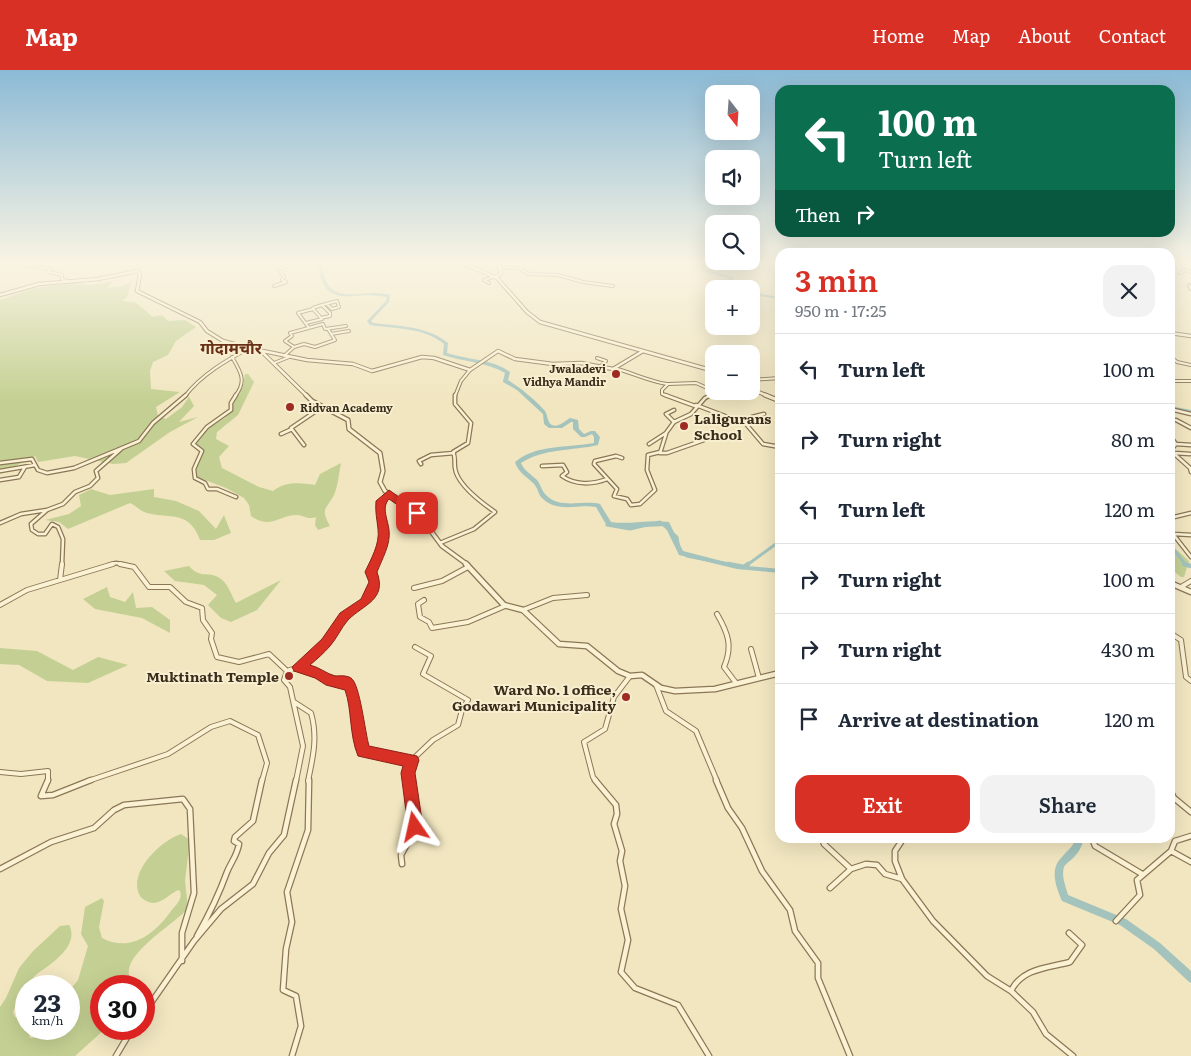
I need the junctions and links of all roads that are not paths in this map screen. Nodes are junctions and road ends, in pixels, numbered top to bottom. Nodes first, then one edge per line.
1 (173, 309) edge
2 (310, 309) edge
3 (314, 309) edge
4 (325, 309) edge
5 (523, 309) edge
6 (321, 318) junction
7 (306, 323) junction
8 (346, 326) dead end
9 (309, 328) junction
10 (328, 328) junction
11 (349, 332) dead end
12 (331, 334) junction
13 (1175, 334) edge
14 (1191, 336) edge
15 (251, 347) junction
16 (294, 347) junction
17 (261, 351) junction
18 (643, 351) junction
19 (284, 356) junction
20 (232, 357) junction
21 (289, 357) junction
22 (598, 358) dead end
23 (1175, 360) edge
24 (274, 363) junction
25 (1191, 365) edge
26 (600, 367) junction
27 (613, 368) junction
28 (705, 368) edge
29 (471, 369) junction
30 (775, 378) edge
31 (760, 379) edge
32 (1175, 381) edge
33 (1191, 382) edge
34 (668, 384) junction
35 (705, 386) edge
36 (760, 393) edge
37 (705, 399) edge
38 (775, 399) edge
39 (696, 406) junction
40 (322, 407) junction
41 (674, 410) dead end
42 (1175, 410) edge
43 (764, 414) dead end
44 (1191, 414) edge
45 (1176, 420) dead end
46 (740, 421) junction
47 (674, 422) junction
48 (736, 422) dead end
49 (746, 424) junction
50 (1191, 428) edge
51 (292, 429) junction
52 (666, 432) junction
53 (281, 434) dead end
54 (704, 440) dead end
55 (649, 444) dead end
56 (1176, 444) edge
57 (1191, 444) edge
58 (304, 445) dead end
59 (775, 446) edge
60 (124, 447) junction
61 (660, 452) junction
62 (454, 453) junction
63 (1175, 453) edge
64 (1175, 454) edge
65 (1190, 454) dead end
66 (622, 458) dead end
67 (0, 463) edge
68 (421, 464) dead end
69 (35, 466) junction
70 (542, 466) dead end
71 (25, 467) junction
72 (1190, 468) edge
73 (0, 471) edge
74 (1191, 472) edge
75 (608, 478) junction
76 (0, 480) edge
77 (389, 493) junction
78 (236, 497) dead end
79 (47, 510) junction
80 (1191, 513) edge
81 (1175, 518) edge
82 (0, 523) edge
83 (1175, 534) edge
84 (1191, 535) edge
85 (1175, 536) edge
86 (440, 543) junction
87 (1189, 552) edge
88 (1191, 557) edge
89 (469, 566) junction
90 (60, 580) junction
91 (1191, 581) edge
92 (1175, 584) edge
93 (1181, 587) junction
94 (414, 588) dead end
95 (1191, 592) edge
96 (587, 595) dead end
97 (424, 600) dead end
98 (0, 606) edge
99 (505, 606) junction
100 (523, 610) junction
101 (717, 614) dead end
102 (1175, 636) edge
103 (415, 647) dead end
104 (751, 649) dead end
105 (299, 667) junction
106 (287, 671) junction
107 (775, 674) edge
108 (630, 676) junction
109 (759, 678) junction
110 (1191, 681) edge
111 (736, 683) junction
112 (656, 684) junction
113 (293, 702) junction
114 (412, 760) junction
115 (0, 772) edge
116 (1175, 799) edge
117 (1191, 812) edge
118 (1191, 836) edge
119 (1175, 840) edge
120 (824, 843) edge
121 (900, 843) edge
122 (1094, 843) edge
123 (1174, 843) edge
124 (1171, 851) junction
125 (1191, 862) edge
126 (402, 864) dead end
127 (851, 869) junction
128 (0, 870) edge
129 (1142, 874) junction
130 (902, 879) junction
131 (830, 888) dead end
132 (1116, 921) dead end
133 (1069, 933) dead end
134 (194, 942) junction
135 (182, 962) junction
136 (1011, 990) junction
137 (155, 998) edge
138 (125, 1040) edge
139 (116, 1056) edge
140 (292, 1056) edge
141 (709, 1056) edge
142 (850, 1056) edge
143 (1073, 1056) edge

1 - 15 street
2 - 7 street
3 - 6 street
4 - 6 street
5 - 18 street
6 - 7 street
7 - 9 street
8 - 10 street
9 - 10 street
9 - 16 street
10 - 12 street
11 - 12 street
12 - 16 street
13 - 14 street
15 - 17 street
15 - 20 street
16 - 19 street
17 - 19 street
17 - 24 street
18 - 27 street
18 - 28 street
19 - 21 street
20 - 60 street
20 - 78 street
21 - 24 street
21 - 29 street
22 - 26 street
23 - 25 street
24 - 40 street
26 - 27 street
26 - 29 street
27 - 34 street
29 - 62 street
30 - 31 street
32 - 33 street
34 - 35 street
34 - 39 street
36 - 38 street
37 - 39 street
39 - 46 street
39 - 47 street
40 - 51 street
40 - 77 street
41 - 47 street
42 - 44 street
43 - 49 street
45 - 50 street
46 - 48 street
46 - 49 street
47 - 52 street
49 - 59 street
51 - 53 street
51 - 58 street
52 - 55 street
52 - 61 street
54 - 61 street
56 - 57 street
60 - 69 street
60 - 79 street
61 - 75 street
62 - 68 street
62 - 86 street
63 - 65 street
64 - 72 street
66 - 75 street
67 - 69 street
69 - 71 street
70 - 75 street
71 - 73 street
71 - 76 street
72 - 74 street
77 - 86 street
77 - 105 street
79 - 82 street
79 - 90 street
80 - 81 street
83 - 84 street
85 - 87 street
86 - 89 street
87 - 88 street
89 - 94 street
89 - 99 street
90 - 98 street
90 - 106 street
91 - 93 street
92 - 93 street
93 - 95 street
96 - 100 street
97 - 99 street
99 - 100 street
100 - 108 street
101 - 111 street
102 - 110 street
103 - 114 street
104 - 109 street
105 - 106 street
105 - 114 street
106 - 113 street
107 - 109 street
108 - 112 street
108 - 141 street
109 - 111 street
111 - 112 street
112 - 142 street
113 - 134 street
113 - 140 street
114 - 126 street
115 - 134 street
116 - 117 street
118 - 119 street
120 - 127 street
121 - 130 street
122 - 129 street
123 - 124 street
124 - 125 street
124 - 129 street
127 - 130 street
127 - 131 street
128 - 135 street
129 - 132 street
130 - 136 street
133 - 136 street
134 - 135 street
135 - 137 street
136 - 143 street
138 - 139 street

